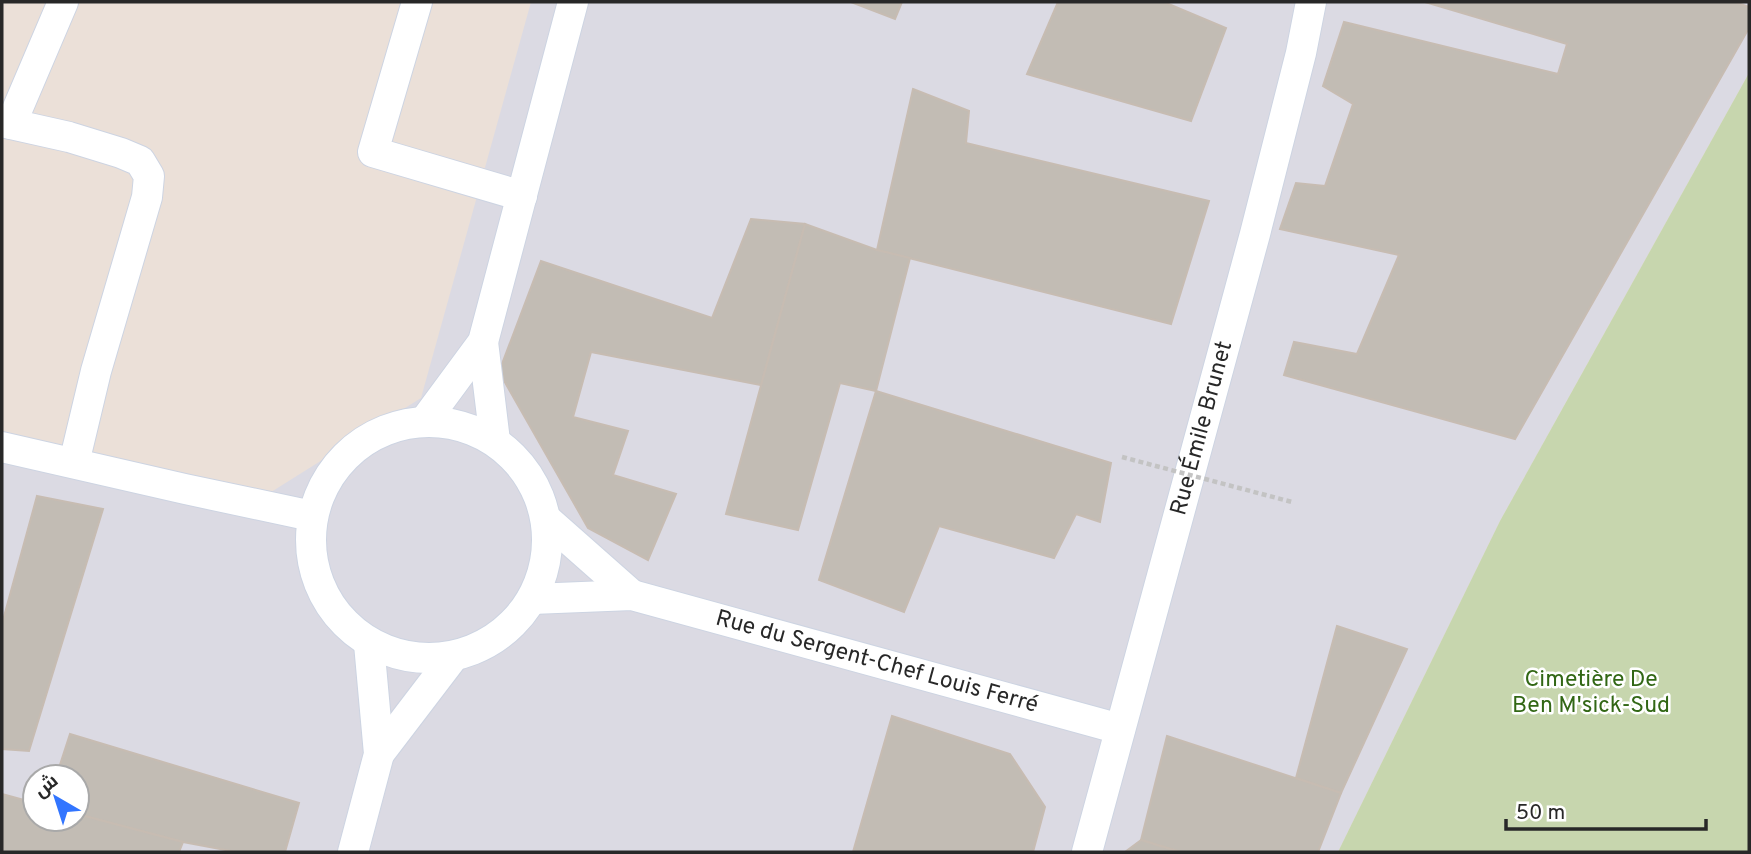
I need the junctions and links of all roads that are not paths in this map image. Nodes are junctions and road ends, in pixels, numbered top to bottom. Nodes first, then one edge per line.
1 (63, 2) edge
2 (417, 2) edge
3 (573, 2) edge
4 (1311, 2) edge
5 (6, 123) edge
6 (522, 196) junction
7 (483, 342) junction
8 (424, 422) junction
9 (495, 442) junction
10 (2, 447) edge
11 (74, 463) junction
12 (312, 516) junction
13 (546, 519) junction
14 (632, 594) junction
15 (532, 599) junction
16 (369, 644) junction
17 (453, 657) junction
18 (1121, 729) junction
19 (379, 754) junction
20 (353, 852) edge
21 (1087, 852) edge

1 - 5 street
2 - 6 street
3 - 6 street
4 - 18 street, Rue Émile Brunet
5 - 11 street
6 - 7 street
7 - 8 street
7 - 9 street
8 - 9 street
8 - 12 street
9 - 13 street
10 - 11 street
11 - 12 street
12 - 16 street
13 - 14 street, Rue du Sergent-Chef Louis Ferré
13 - 15 street
14 - 15 street, Rue du Sergent-Chef Louis Ferré
14 - 18 street, Rue du Sergent-Chef Louis Ferré
15 - 17 street
16 - 17 street
16 - 19 street
17 - 19 street
18 - 21 street, Rue Émile Brunet
19 - 20 street

